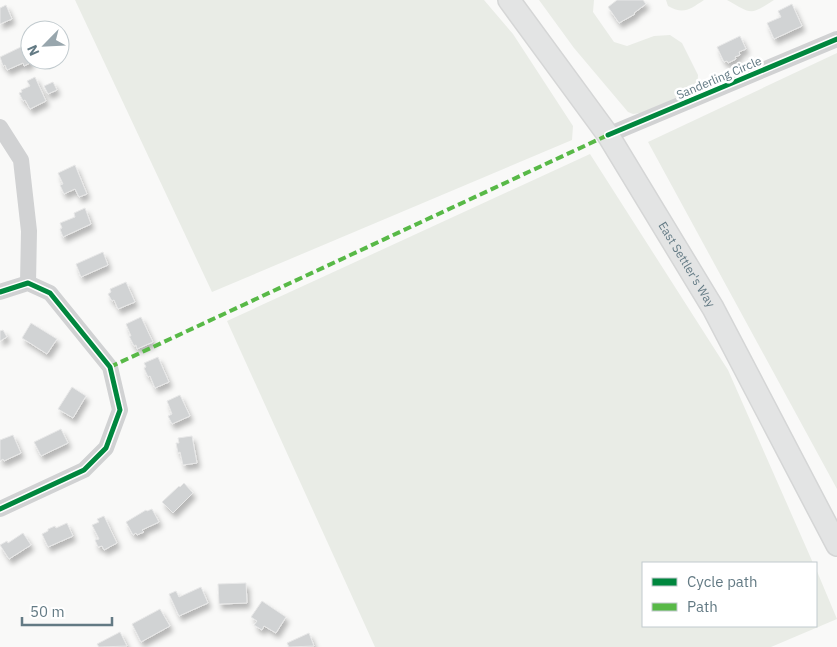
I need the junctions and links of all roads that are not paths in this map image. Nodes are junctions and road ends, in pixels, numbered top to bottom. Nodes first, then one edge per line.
1 (509, 0) edge
2 (837, 39) edge
3 (0, 127) edge
4 (608, 135) junction
5 (28, 282) junction
6 (0, 292) edge
7 (0, 509) edge
8 (837, 545) edge

1 - 4 main road, East Settler's Way
2 - 4 street, Sanderling Circle
3 - 5 street
4 - 8 main road, East Settler's Way
5 - 6 street
5 - 7 street

